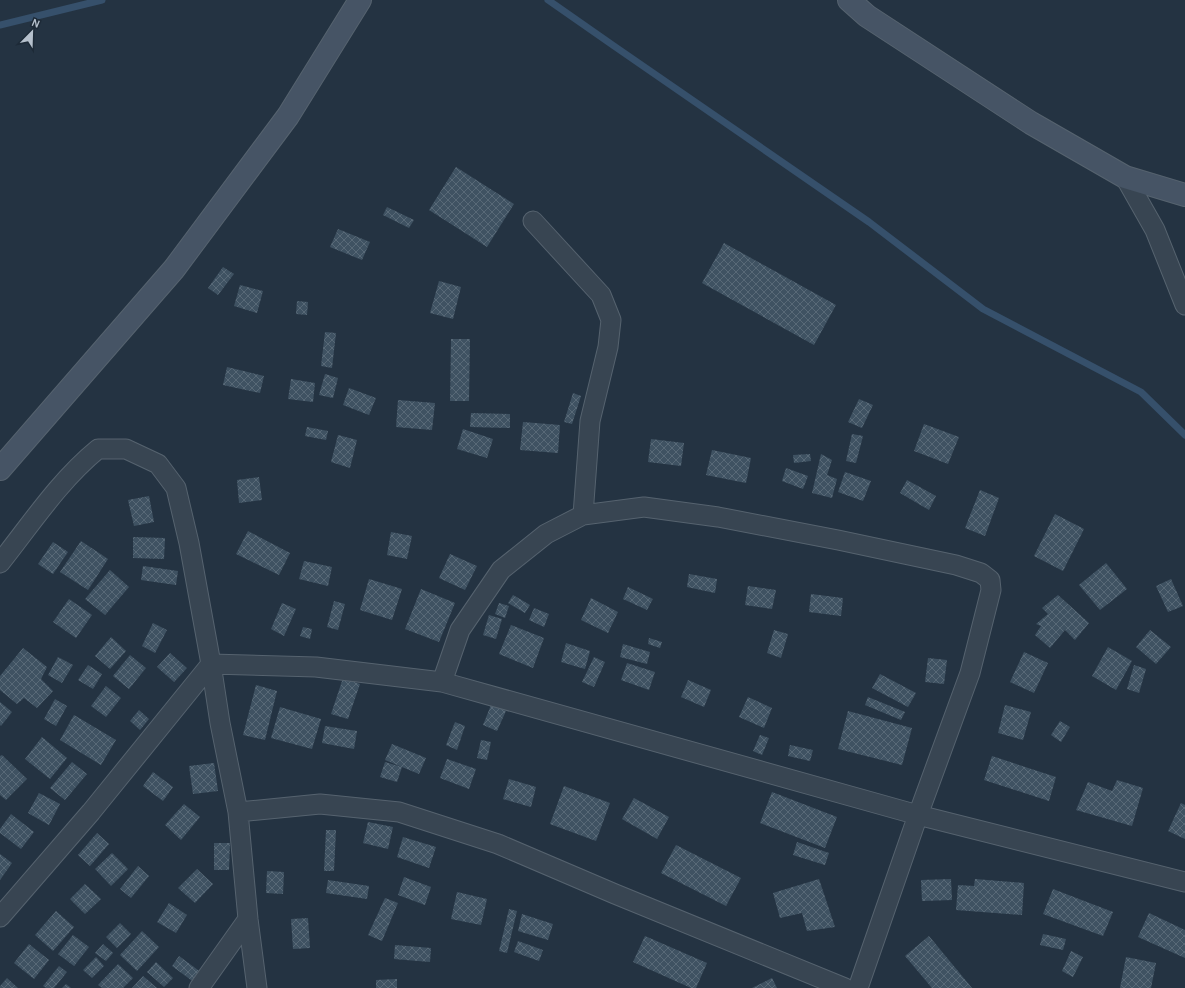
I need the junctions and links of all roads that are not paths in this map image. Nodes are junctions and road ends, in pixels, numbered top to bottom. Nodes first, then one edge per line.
1 (360, 0) edge
2 (848, 0) edge
3 (1125, 177) junction
4 (1185, 195) edge
5 (533, 221) dead end
6 (1185, 304) edge
7 (0, 469) edge
8 (583, 515) junction
9 (0, 563) edge
10 (211, 664) junction
11 (442, 682) junction
12 (238, 812) junction
13 (918, 815) junction
14 (1185, 882) edge
15 (0, 917) edge
16 (248, 919) junction
17 (199, 988) edge
18 (258, 988) edge
19 (844, 988) edge
20 (858, 988) edge

1 - 7 street
2 - 3 street
3 - 4 street
3 - 6 street
5 - 8 street
8 - 11 street
8 - 13 street
9 - 10 street
10 - 11 street
10 - 12 street
10 - 15 street
11 - 13 street
12 - 16 street
12 - 19 street
13 - 14 street
13 - 20 street
16 - 17 street
16 - 18 street

